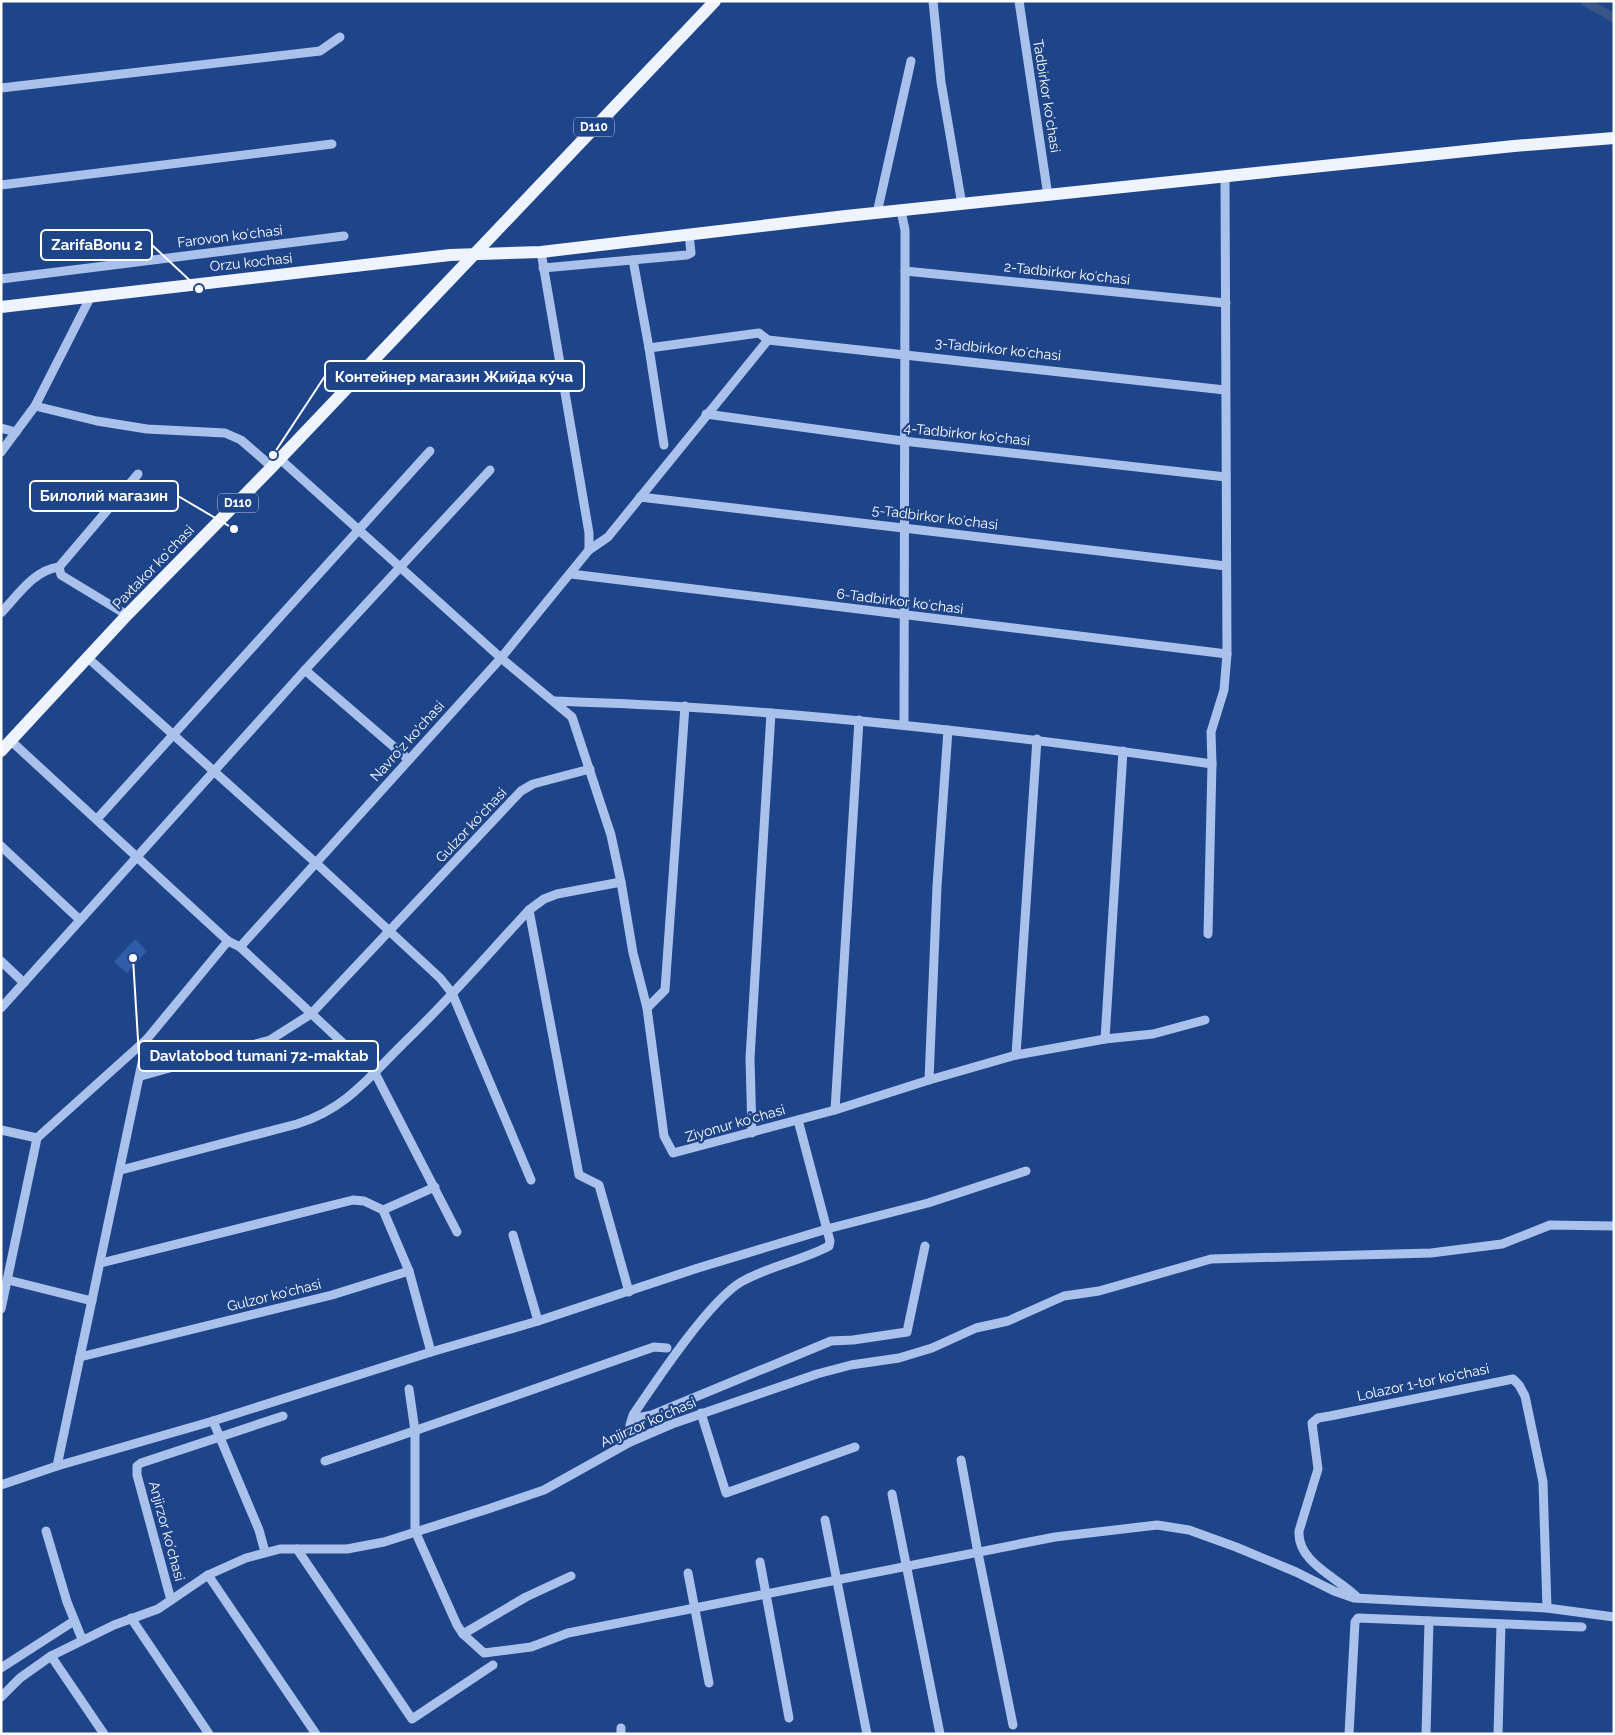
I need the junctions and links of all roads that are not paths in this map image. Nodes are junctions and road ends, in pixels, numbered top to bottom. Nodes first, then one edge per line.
1 (715, 1) edge
2 (933, 1) edge
3 (1019, 1) edge
4 (340, 37) dead end
5 (912, 60) dead end
6 (1, 88) edge
7 (1614, 138) edge
8 (332, 144) dead end
9 (1225, 178) junction
10 (1, 185) edge
11 (1048, 196) junction
12 (962, 204) junction
13 (901, 211) junction
14 (877, 213) junction
15 (344, 236) dead end
16 (690, 244) junction
17 (540, 252) junction
18 (474, 254) junction
19 (632, 260) junction
20 (543, 268) junction
21 (905, 271) junction
22 (1, 278) edge
23 (91, 296) junction
24 (1226, 303) junction
25 (1, 307) edge
26 (768, 340) junction
27 (649, 348) junction
28 (904, 353) junction
29 (1225, 390) junction
30 (35, 406) junction
31 (706, 414) junction
32 (1, 428) edge
33 (16, 432) junction
34 (903, 441) junction
35 (664, 445) dead end
36 (430, 451) dead end
37 (1, 452) edge
38 (276, 463) junction
39 (490, 470) dead end
40 (138, 474) dead end
41 (1226, 477) junction
42 (640, 497) junction
43 (903, 528) junction
44 (359, 529) junction
45 (590, 550) junction
46 (1226, 566) junction
47 (59, 567) junction
48 (401, 567) junction
49 (571, 574) junction
50 (1, 613) edge
51 (127, 615) junction
52 (904, 616) junction
53 (1227, 654) junction
54 (88, 658) junction
55 (501, 658) junction
56 (305, 670) junction
57 (554, 701) junction
58 (685, 706) junction
59 (771, 713) junction
60 (859, 720) junction
61 (904, 725) junction
62 (948, 730) junction
63 (173, 735) junction
64 (1037, 739) junction
65 (10, 740) junction
66 (1, 751) edge
67 (1123, 751) junction
68 (408, 759) junction
69 (1212, 764) junction
70 (590, 769) junction
71 (216, 771) junction
72 (97, 819) junction
73 (1, 846) edge
74 (137, 856) junction
75 (316, 863) junction
76 (621, 882) junction
77 (529, 910) junction
78 (80, 920) junction
79 (391, 931) junction
80 (1208, 934) dead end
81 (228, 941) junction
82 (240, 947) junction
83 (1, 961) edge
84 (24, 983) junction
85 (452, 993) junction
86 (1, 1008) edge
87 (647, 1008) junction
88 (311, 1014) junction
89 (1205, 1020) dead end
90 (148, 1039) junction
91 (1105, 1039) junction
92 (1016, 1055) junction
93 (375, 1073) junction
94 (141, 1076) junction
95 (929, 1080) junction
96 (835, 1110) junction
97 (798, 1120) junction
98 (1, 1130) edge
99 (752, 1133) junction
100 (37, 1138) junction
101 (121, 1170) junction
102 (1026, 1171) dead end
103 (531, 1180) dead end
104 (435, 1187) junction
105 (383, 1210) junction
106 (1614, 1226) edge
107 (826, 1229) junction
108 (456, 1232) dead end
109 (513, 1235) dead end
110 (925, 1246) dead end
111 (101, 1263) junction
112 (409, 1271) junction
113 (8, 1280) junction
114 (629, 1292) junction
115 (92, 1301) junction
116 (1, 1309) edge
117 (538, 1321) junction
118 (668, 1348) dead end
119 (431, 1352) junction
120 (80, 1357) junction
121 (409, 1389) dead end
122 (701, 1413) junction
123 (283, 1416) dead end
124 (632, 1419) junction
125 (213, 1421) junction
126 (415, 1431) junction
127 (218, 1437) junction
128 (630, 1442) junction
129 (855, 1447) dead end
130 (962, 1460) dead end
131 (325, 1461) dead end
132 (57, 1466) junction
133 (1, 1485) edge
134 (892, 1494) dead end
135 (825, 1520) dead end
136 (46, 1531) dead end
137 (415, 1531) junction
138 (297, 1549) junction
139 (265, 1552) junction
140 (978, 1553) junction
141 (760, 1562) dead end
142 (907, 1567) junction
143 (688, 1573) dead end
144 (208, 1575) junction
145 (571, 1576) dead end
146 (837, 1582) junction
147 (766, 1595) junction
148 (1358, 1598) junction
149 (171, 1600) junction
150 (1547, 1608) junction
151 (695, 1610) junction
152 (1614, 1617) edge
153 (131, 1618) junction
154 (74, 1621) junction
155 (1428, 1621) junction
156 (1501, 1624) junction
157 (1582, 1627) dead end
158 (463, 1634) junction
159 (82, 1639) junction
160 (51, 1656) junction
161 (493, 1664) dead end
162 (1, 1668) edge
163 (709, 1683) dead end
164 (1, 1697) edge
165 (789, 1718) dead end
166 (1013, 1725) dead end
167 (104, 1734) edge
168 (209, 1734) edge
169 (316, 1734) edge
170 (867, 1734) edge
171 (940, 1734) edge
172 (1349, 1734) edge
173 (1426, 1734) edge
174 (1498, 1734) edge

1 - 18 main road, D110
2 - 12 street
3 - 11 street, Tadbirkor koʻchasi
4 - 6 street
5 - 14 street
7 - 9 main road, Orzu kochasi
8 - 10 street
9 - 11 main road, Orzu kochasi
9 - 24 street
11 - 12 main road, Orzu kochasi
12 - 13 main road, Orzu kochasi
13 - 14 main road, Orzu kochasi
13 - 21 street
14 - 16 main road, Orzu kochasi
15 - 22 street, Farovon koʻchasi
16 - 17 main road, Orzu kochasi
16 - 19 street
17 - 18 main road, Orzu kochasi
17 - 20 street
18 - 23 main road, Orzu kochasi
18 - 38 main road, Paxtakor koʻchasi / D110
19 - 20 street
19 - 27 street
20 - 45 street
21 - 24 street, 2-Tadbirkor koʻchasi
21 - 28 street
23 - 25 main road, Orzu kochasi
23 - 30 street
24 - 29 street
26 - 27 street, 3-Tadbirkor koʻchasi
26 - 28 street, 3-Tadbirkor koʻchasi
26 - 31 street, Navro'z ko'chasi
27 - 35 street
28 - 29 street, 3-Tadbirkor koʻchasi
28 - 34 street
29 - 41 street
30 - 33 street
30 - 38 street, Ziyonur koʻchasi
31 - 34 street, 4-Tadbirkor koʻchasi
31 - 42 street, Navro'z ko'chasi
32 - 33 street
33 - 37 street
34 - 41 street, 4-Tadbirkor koʻchasi
34 - 43 street
36 - 44 street
38 - 44 street, Ziyonur koʻchasi
38 - 51 main road, Paxtakor koʻchasi / D110
39 - 48 street
40 - 47 street
41 - 46 street
42 - 43 street, 5-Tadbirkor koʻchasi
42 - 45 street, Navro'z ko'chasi
43 - 46 street, 5-Tadbirkor koʻchasi
43 - 52 street
44 - 48 street, Ziyonur koʻchasi
44 - 63 street
45 - 49 street, Navro'z ko'chasi
46 - 53 street
47 - 50 street
47 - 51 street
48 - 55 street, Ziyonur koʻchasi
48 - 56 street
49 - 52 street, 6-Tadbirkor koʻchasi
49 - 55 street, Navro'z ko'chasi
51 - 54 main road, Paxtakor koʻchasi / D110
52 - 53 street, 6-Tadbirkor koʻchasi
52 - 61 street
53 - 69 street
54 - 63 street
54 - 65 main road, Paxtakor koʻchasi / D110
55 - 57 street, Ziyonur koʻchasi
55 - 68 street, Navro'z ko'chasi
56 - 68 street
56 - 71 street
57 - 58 street
57 - 70 street, Ziyonur koʻchasi
58 - 59 street
58 - 87 street
59 - 60 street
59 - 99 street
60 - 61 street
60 - 96 street
61 - 62 street
62 - 64 street
62 - 95 street
63 - 71 street
63 - 72 street
64 - 67 street
64 - 92 street
65 - 66 main road, Paxtakor koʻchasi / D110
65 - 72 street
67 - 69 street
67 - 91 street
68 - 75 street, Navro'z ko'chasi
69 - 80 street
70 - 76 street, Ziyonur koʻchasi
70 - 79 street, Gulzor koʻchasi
71 - 74 street
71 - 75 street
72 - 74 street
73 - 78 street
74 - 78 street
74 - 81 street
75 - 79 street
75 - 82 street, Navro'z ko'chasi
76 - 77 street
76 - 87 street, Ziyonur koʻchasi
77 - 85 street
77 - 114 street
78 - 84 street
79 - 85 street
79 - 88 street, Gulzor koʻchasi
81 - 82 street
81 - 90 street
82 - 88 street
83 - 84 street
84 - 86 street
85 - 93 street
85 - 103 street
87 - 99 street, Ziyonur koʻchasi
88 - 93 street
88 - 94 street, Gulzor koʻchasi
89 - 91 street, Ziyonur koʻchasi
90 - 94 street
90 - 100 street
91 - 92 street, Ziyonur koʻchasi
92 - 95 street, Ziyonur koʻchasi
93 - 101 street
93 - 104 street
94 - 101 street
95 - 96 street, Ziyonur koʻchasi
96 - 97 street, Ziyonur koʻchasi
97 - 99 street, Ziyonur koʻchasi
97 - 107 street
98 - 100 street
100 - 113 street
101 - 111 street
102 - 107 street
104 - 105 street
104 - 108 street
105 - 111 street
105 - 112 street
106 - 122 street, Anjirzor koʻchasi
107 - 114 street
107 - 124 street
109 - 117 street
110 - 124 street
111 - 115 street
112 - 119 street
112 - 120 street, Gulzor koʻchasi
113 - 115 street
113 - 116 street
114 - 117 street
115 - 120 street
117 - 119 street
118 - 126 street
119 - 125 street
120 - 132 street
121 - 126 street
122 - 128 street, Anjirzor koʻchasi
122 - 129 street
123 - 127 street, Anjirzor koʻchasi
124 - 128 street
125 - 127 street
125 - 132 street
126 - 131 street
126 - 137 street
127 - 139 street
127 - 149 street, Anjirzor koʻchasi
128 - 137 street, Anjirzor koʻchasi
130 - 140 street
132 - 133 street
134 - 142 street
135 - 146 street
136 - 154 street
137 - 138 street, Anjirzor koʻchasi
137 - 158 street
138 - 139 street, Anjirzor koʻchasi
138 - 161 street
139 - 144 street, Anjirzor koʻchasi
140 - 142 street
140 - 148 street
140 - 166 street
141 - 147 street
142 - 146 street
142 - 171 street
143 - 151 street
144 - 149 street, Anjirzor koʻchasi
144 - 169 street
145 - 158 street
146 - 147 street
146 - 170 street
147 - 151 street
147 - 165 street
148 - 150 street
148 - 150 street, Lolazor 1-tor ko‘chasi
149 - 153 street, Anjirzor koʻchasi
150 - 152 street
151 - 158 street
151 - 163 street
153 - 159 street, Anjirzor koʻchasi
153 - 168 street
154 - 159 street
154 - 162 street
155 - 156 street
155 - 172 street
155 - 173 street
156 - 157 street
156 - 174 street
159 - 160 street, Anjirzor koʻchasi
160 - 164 street, Anjirzor koʻchasi
160 - 167 street

